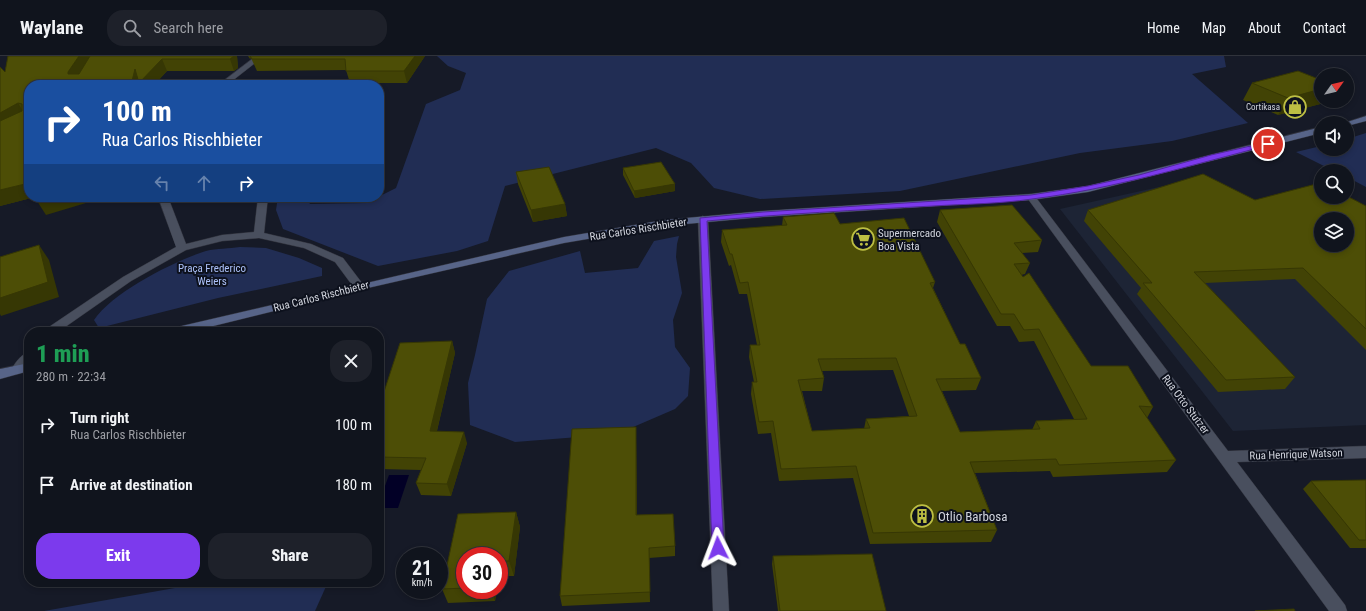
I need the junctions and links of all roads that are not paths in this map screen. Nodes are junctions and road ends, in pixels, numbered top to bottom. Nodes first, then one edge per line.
1 (260, 56) edge
2 (230, 80) edge
3 (1366, 118) edge
4 (1354, 122) edge
5 (1314, 132) edge
6 (1031, 197) junction
7 (165, 202) edge
8 (262, 202) edge
9 (703, 219) junction
10 (259, 235) junction
11 (182, 248) junction
12 (359, 287) junction
13 (57, 327) edge
14 (194, 327) edge
15 (23, 368) edge
16 (0, 374) edge
17 (1366, 452) edge
18 (1225, 457) junction
19 (721, 611) edge
20 (1339, 611) edge

1 - 2 street
3 - 4 street
5 - 6 street, Rua Carlos Rischbieter
6 - 9 street, Rua Carlos Rischbieter
6 - 18 street, Rua Otto Stutzer
7 - 11 street
8 - 10 street
9 - 12 street, Rua Carlos Rischbieter
9 - 19 street
10 - 11 street
10 - 12 street
11 - 13 street
12 - 14 street, Rua Carlos Rischbieter
15 - 16 street
17 - 18 street, Rua Henrique Watson
18 - 20 street, Rua Otto Stutzer

